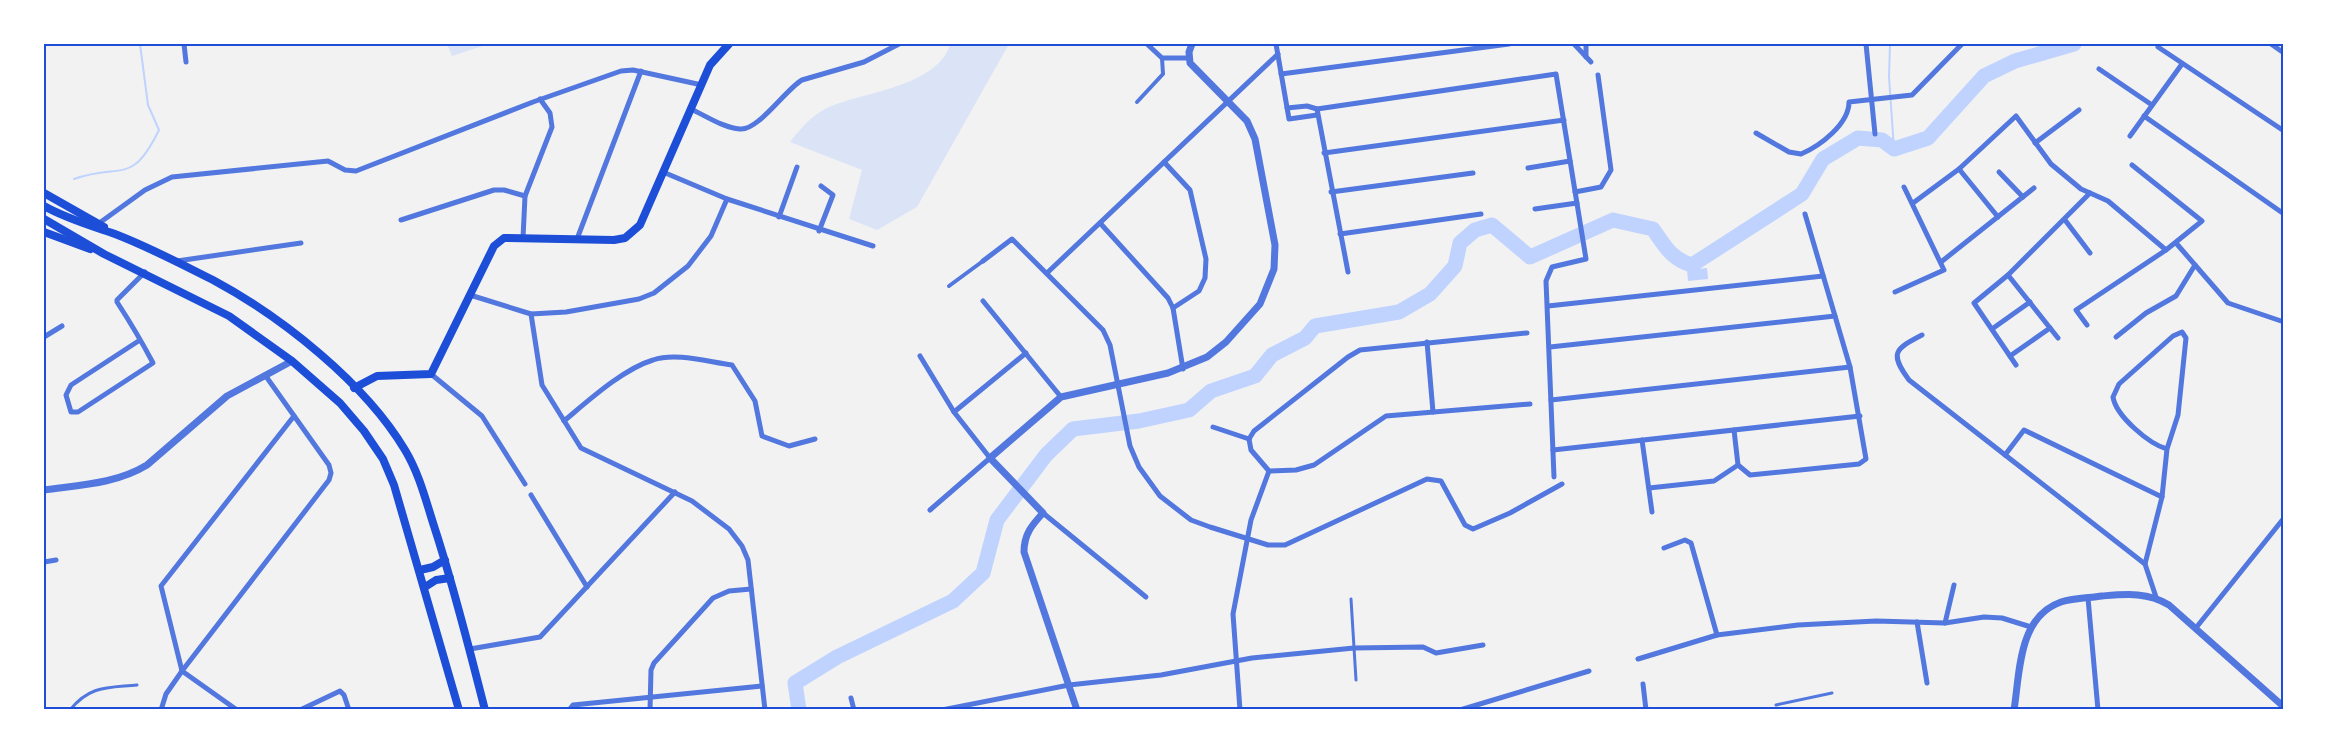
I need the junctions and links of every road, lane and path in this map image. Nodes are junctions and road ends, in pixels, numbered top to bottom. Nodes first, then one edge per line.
1 (184, 44) edge
2 (729, 44) edge
3 (898, 44) edge
4 (1147, 44) edge
5 (1192, 44) edge
6 (1278, 44) edge
7 (1509, 44) edge
8 (1574, 44) edge
9 (1586, 44) edge
10 (1866, 44) edge
11 (1962, 44) edge
12 (2271, 44) edge
13 (2158, 47) dead end
14 (2283, 53) edge
15 (1278, 54) junction
16 (1162, 58) junction
17 (1189, 58) junction
18 (186, 62) dead end
19 (2182, 64) junction
20 (2099, 69) dead end
21 (641, 71) junction
22 (1281, 74) junction
23 (1598, 75) dead end
24 (702, 86) junction
25 (540, 99) junction
26 (1872, 100) junction
27 (1228, 101) junction
28 (1137, 102) dead end
29 (2152, 105) junction
30 (1287, 108) junction
31 (692, 109) junction
32 (2079, 110) dead end
33 (1317, 112) junction
34 (2144, 116) junction
35 (1564, 120) junction
36 (2283, 131) edge
37 (1756, 133) dead end
38 (1875, 134) dead end
39 (2130, 136) dead end
40 (2035, 143) junction
41 (1324, 153) junction
42 (1570, 161) junction
43 (1164, 162) junction
44 (2132, 165) dead end
45 (797, 168) dead end
46 (1528, 168) dead end
47 (1959, 169) junction
48 (663, 172) junction
49 (1999, 172) dead end
50 (1473, 173) dead end
51 (821, 186) dead end
52 (1904, 187) dead end
53 (2034, 188) dead end
54 (1331, 192) junction
55 (1575, 192) junction
56 (44, 193) edge
57 (2090, 193) junction
58 (525, 196) junction
59 (2023, 197) junction
60 (727, 199) junction
61 (1577, 203) junction
62 (1913, 204) junction
63 (44, 206) edge
64 (1535, 209) dead end
65 (1481, 214) dead end
66 (1806, 214) dead end
67 (2283, 214) edge
68 (778, 217) junction
69 (1998, 217) junction
70 (44, 219) edge
71 (401, 220) dead end
72 (2065, 220) junction
73 (1100, 223) junction
74 (98, 224) junction
75 (819, 231) junction
76 (44, 232) edge
77 (114, 234) junction
78 (1340, 234) junction
79 (523, 238) junction
80 (577, 239) junction
81 (301, 243) dead end
82 (2176, 243) junction
83 (873, 246) dead end
84 (2166, 250) junction
85 (2090, 252) dead end
86 (104, 254) junction
87 (176, 261) junction
88 (983, 261) joint
89 (1941, 262) junction
90 (2195, 266) junction
91 (145, 272) junction
92 (1348, 272) dead end
93 (1047, 273) junction
94 (2008, 275) junction
95 (1823, 276) junction
96 (949, 286) dead end
97 (1895, 292) dead end
98 (470, 295) junction
99 (983, 301) dead end
100 (2030, 302) junction
101 (1548, 306) junction
102 (1173, 308) junction
103 (531, 314) junction
104 (1835, 316) junction
105 (2283, 322) edge
106 (2087, 325) dead end
107 (62, 326) dead end
108 (2050, 328) junction
109 (1992, 329) junction
110 (1527, 333) dead end
111 (1922, 335) dead end
112 (44, 337) edge
113 (2116, 337) dead end
114 (2058, 338) dead end
115 (140, 340) junction
116 (1427, 342) junction
117 (1550, 347) junction
118 (1026, 353) junction
119 (920, 356) dead end
120 (2010, 356) junction
121 (292, 361) junction
122 (2016, 365) dead end
123 (1850, 367) junction
124 (1183, 369) junction
125 (430, 374) junction
126 (265, 375) junction
127 (1118, 385) junction
128 (354, 387) junction
129 (1061, 397) junction
130 (1551, 400) junction
131 (1530, 404) dead end
132 (954, 411) junction
133 (1433, 412) junction
134 (294, 416) junction
135 (1860, 416) junction
136 (564, 421) junction
137 (1213, 426) dead end
138 (1734, 429) junction
139 (815, 439) dead end
140 (1249, 439) junction
141 (1642, 440) junction
142 (2167, 449) junction
143 (1553, 450) junction
144 (2005, 455) junction
145 (990, 459) junction
146 (1738, 465) junction
147 (1269, 471) junction
148 (1554, 477) dead end
149 (525, 484) dead end
150 (1562, 484) dead end
151 (1648, 488) junction
152 (44, 490) edge
153 (675, 492) junction
154 (531, 495) dead end
155 (2162, 497) junction
156 (930, 510) dead end
157 (1652, 512) dead end
158 (1043, 513) junction
159 (2283, 518) edge
160 (1246, 538) junction
161 (1664, 548) dead end
162 (56, 560) dead end
163 (445, 560) junction
164 (44, 561) edge
165 (2145, 564) junction
166 (420, 570) junction
167 (450, 578) junction
168 (1954, 585) dead end
169 (425, 587) junction
170 (587, 588) junction
171 (751, 589) junction
172 (1146, 597) dead end
173 (2156, 597) junction
174 (2088, 598) junction
175 (1351, 599) dead end
176 (1917, 622) junction
177 (1945, 623) junction
178 (2031, 627) junction
179 (2195, 629) junction
180 (1717, 635) junction
181 (1483, 645) dead end
182 (1354, 648) junction
183 (470, 649) junction
184 (1638, 659) dead end
185 (1236, 660) junction
186 (182, 671) junction
187 (1589, 671) dead end
188 (1356, 680) dead end
189 (1927, 683) dead end
190 (1643, 684) dead end
191 (137, 685) dead end
192 (1069, 685) junction
193 (762, 686) junction
194 (1832, 693) dead end
195 (649, 698) junction
196 (851, 698) dead end
197 (1776, 705) dead end
198 (582, 707) edge
199 (1481, 707) edge
200 (2283, 707) edge
201 (70, 710) edge
202 (161, 710) edge
203 (237, 710) edge
204 (300, 710) edge
205 (348, 710) edge
206 (459, 710) edge
207 (485, 710) edge
208 (569, 710) edge
209 (650, 710) edge
210 (765, 710) edge
211 (854, 710) edge
212 (942, 710) edge
213 (1077, 710) edge
214 (1240, 710) edge
215 (1460, 710) edge
216 (1646, 710) edge
217 (2014, 710) edge
218 (2098, 710) edge

1 - 18 street
2 - 24 main road
3 - 31 street
4 - 16 street
5 - 17 street
6 - 15 street
7 - 22 street
8 - 9 street
10 - 26 street
11 - 26 street
12 - 14 street
13 - 19 street
15 - 22 street
15 - 27 street
16 - 17 street
16 - 28 street
17 - 27 street
19 - 29 street
19 - 36 street
20 - 29 street
21 - 24 street
21 - 25 street
21 - 80 street
22 - 30 street
23 - 55 street
24 - 31 main road
25 - 58 street
25 - 74 street
26 - 37 street
26 - 38 street
27 - 43 street
27 - 124 street
29 - 34 street
30 - 33 street
30 - 33 street
31 - 48 main road
32 - 40 street
33 - 35 street
33 - 41 street
34 - 39 street
34 - 67 street
35 - 41 street
35 - 42 street
40 - 47 street
40 - 57 street
41 - 54 street
42 - 46 street
42 - 55 street
43 - 73 street
43 - 102 street
44 - 82 street
45 - 68 street
47 - 62 street
47 - 69 street
48 - 60 street
48 - 80 main road
49 - 59 street
50 - 54 street
51 - 75 street
52 - 62 street
53 - 59 street
54 - 78 street
55 - 61 street
56 - 74 main road
57 - 72 street
57 - 84 street
58 - 71 street
58 - 79 street
59 - 69 street
60 - 68 street
60 - 103 street
61 - 64 street
61 - 101 street
62 - 89 street
63 - 77 main road
65 - 78 street
66 - 95 street
68 - 75 street
69 - 89 street
70 - 86 main road
72 - 85 street
72 - 94 street
73 - 93 street
73 - 102 street
74 - 77 main road
75 - 83 street
76 - 86 main road
77 - 87 main road
78 - 92 street
79 - 80 main road
79 - 98 main road
81 - 87 street
82 - 84 street
82 - 90 street
84 - 106 street
86 - 91 main road
87 - 128 main road
88 - 93 street
88 - 96 street
89 - 97 street
90 - 105 street
90 - 113 street
91 - 115 street
91 - 121 main road
93 - 127 street
94 - 100 street
94 - 109 street
95 - 101 street
95 - 104 street
98 - 103 street
98 - 125 main road
99 - 118 street
100 - 108 street
100 - 109 street
101 - 117 street
102 - 124 street
103 - 136 street
104 - 117 street
104 - 123 street
107 - 112 street
108 - 114 street
108 - 120 street
109 - 120 street
110 - 116 street
111 - 144 street
115 - 115 street
116 - 133 street
116 - 140 street
117 - 130 street
118 - 129 street
118 - 132 street
119 - 132 street
120 - 122 street
121 - 126 street
121 - 166 main road
123 - 130 street
123 - 135 street
124 - 127 street
125 - 128 main road
125 - 149 street
126 - 134 street
126 - 152 street
127 - 129 street
127 - 160 street
128 - 163 main road
129 - 145 street
130 - 143 street
131 - 133 street
132 - 145 street
133 - 147 street
134 - 186 street
134 - 186 street
135 - 138 street
135 - 146 street
136 - 139 street
136 - 153 street
137 - 140 street
138 - 141 street
138 - 146 street
140 - 147 street
141 - 143 street
141 - 151 street
142 - 142 street
142 - 155 street
143 - 148 street
144 - 155 street
144 - 165 street
145 - 156 street
145 - 158 street
146 - 151 street
147 - 160 street
150 - 160 street
151 - 157 street
153 - 170 street
153 - 171 street
154 - 170 street
155 - 165 street
158 - 172 street
158 - 192 street
159 - 179 street
160 - 185 street
161 - 180 street
162 - 164 street
163 - 166 main road
163 - 167 main road
165 - 173 street
166 - 169 main road
167 - 169 main road
167 - 183 main road
168 - 177 street
169 - 206 main road
170 - 183 street
171 - 193 street
171 - 195 street
173 - 174 street
173 - 179 street
174 - 178 street
174 - 218 street
175 - 182 lane
176 - 177 street
176 - 180 street
176 - 189 street
177 - 178 street
178 - 217 street
179 - 200 street
180 - 184 street
181 - 182 street
182 - 185 street
182 - 188 lane
183 - 207 main road
185 - 192 street
185 - 214 street
186 - 202 street
186 - 203 street
187 - 199 street
190 - 216 street
191 - 201 lane
192 - 212 street
192 - 213 street
193 - 195 street
193 - 210 street
194 - 197 lane
195 - 198 street
195 - 209 street
196 - 211 street
198 - 208 street
199 - 215 street
204 - 205 street

